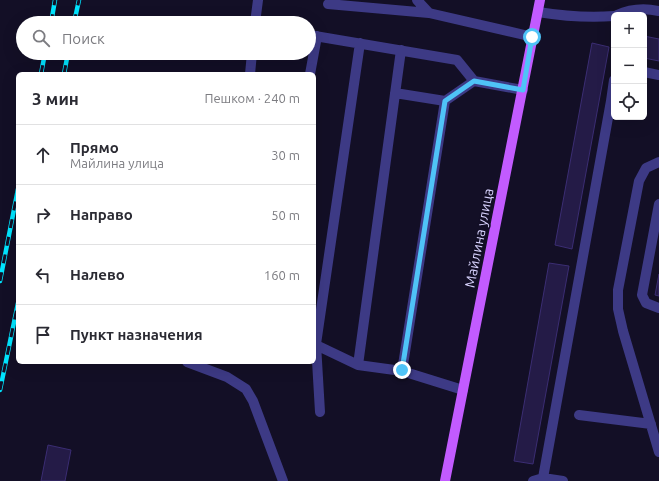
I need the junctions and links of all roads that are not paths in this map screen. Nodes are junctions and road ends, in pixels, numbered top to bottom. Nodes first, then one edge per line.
1 (258, 0) edge
2 (417, 0) edge
3 (540, 0) edge
4 (328, 4) dead end
5 (659, 11) edge
6 (538, 12) junction
7 (623, 12) edge
8 (429, 13) junction
9 (256, 16) edge
10 (611, 16) edge
11 (316, 36) edge
12 (532, 37) junction
13 (360, 43) junction
14 (401, 50) junction
15 (251, 60) edge
16 (311, 60) edge
17 (250, 72) edge
18 (310, 72) edge
19 (647, 73) edge
20 (659, 75) edge
21 (474, 81) junction
22 (613, 84) edge
23 (523, 90) junction
24 (395, 92) junction
25 (445, 101) junction
26 (659, 162) edge
27 (659, 204) edge
28 (659, 308) edge
29 (316, 337) edge
30 (316, 344) edge
31 (316, 358) edge
32 (192, 364) edge
33 (358, 365) junction
34 (402, 370) junction
35 (463, 390) junction
36 (320, 412) dead end
37 (579, 415) dead end
38 (651, 424) junction
39 (659, 452) edge
40 (538, 480) edge
41 (283, 481) edge
42 (445, 481) edge
43 (563, 481) edge

1 - 9 lane
2 - 8 lane
3 - 6 main road, Майлина улица
4 - 8 lane
5 - 7 lane
6 - 10 lane
6 - 12 main road, Майлина улица
8 - 12 lane
11 - 13 lane
12 - 23 main road, Майлина улица
13 - 14 lane
13 - 29 lane
14 - 21 lane
14 - 24 lane
15 - 17 lane
16 - 18 lane
19 - 20 lane
21 - 23 lane
21 - 25 lane
22 - 40 lane
23 - 35 main road, Майлина улица
24 - 25 lane
24 - 33 lane
25 - 34 lane
26 - 38 lane
27 - 28 lane
30 - 33 lane
31 - 36 lane
32 - 41 lane
33 - 34 lane
34 - 35 lane
35 - 42 main road, Майлина улица
37 - 38 lane
38 - 39 lane
40 - 43 lane

